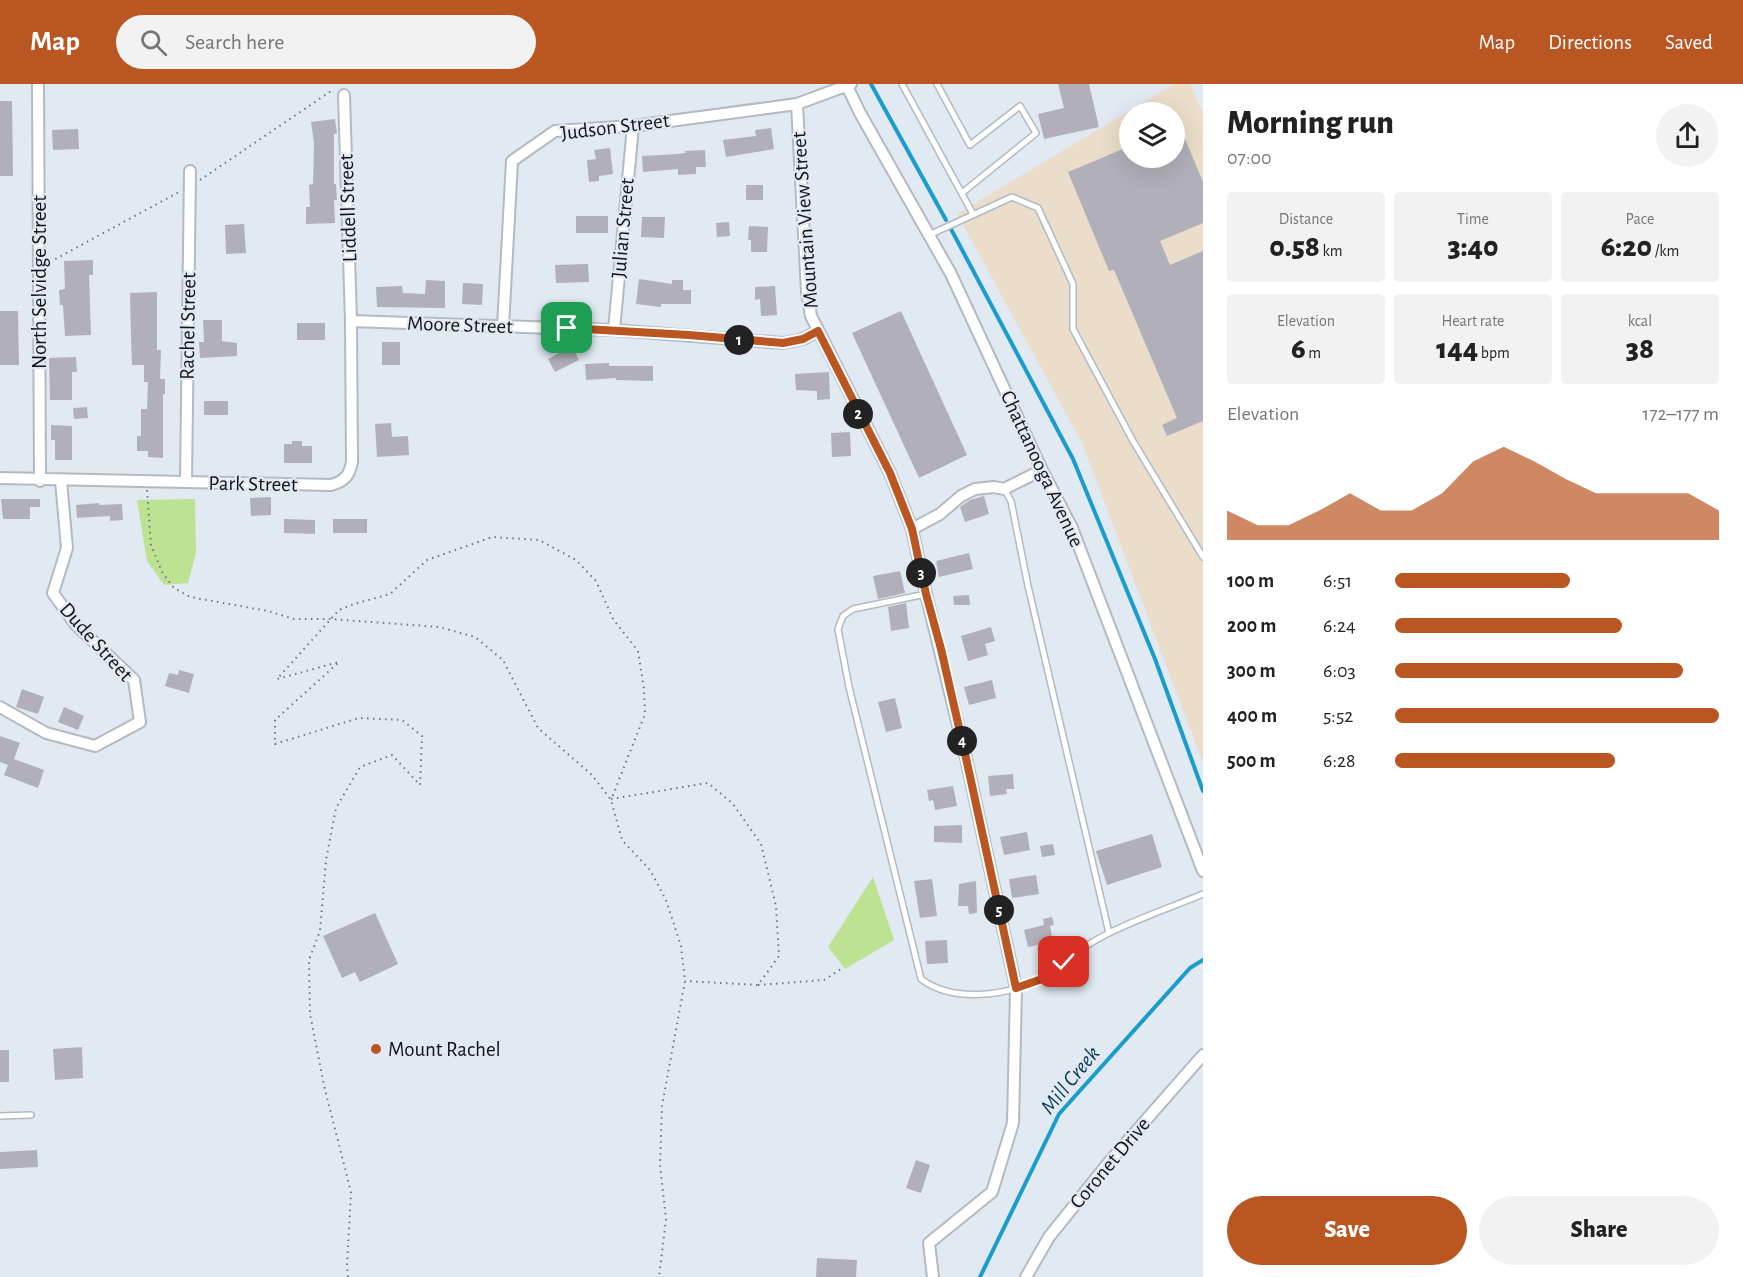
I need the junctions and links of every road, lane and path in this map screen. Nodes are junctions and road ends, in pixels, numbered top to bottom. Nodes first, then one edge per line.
1 (38, 84) edge
2 (902, 84) edge
3 (937, 84) edge
4 (848, 85) edge
5 (344, 95) dead end
6 (797, 104) junction
7 (633, 126) junction
8 (190, 171) dead end
9 (962, 193) junction
10 (973, 214) junction
11 (929, 235) junction
12 (351, 321) junction
13 (503, 327) junction
14 (614, 330) junction
15 (818, 331) junction
16 (1042, 470) junction
17 (0, 478) edge
18 (40, 481) junction
19 (61, 481) junction
20 (146, 482) junction
21 (186, 482) junction
22 (1004, 489) junction
23 (912, 529) junction
24 (1203, 557) edge
25 (926, 594) junction
26 (330, 619) junction
27 (0, 706) edge
28 (610, 800) junction
29 (1203, 871) edge
30 (1203, 894) edge
31 (1109, 933) junction
32 (841, 969) dead end
33 (685, 981) junction
34 (758, 985) junction
35 (1016, 988) junction
36 (1203, 1055) edge
37 (31, 1115) dead end
38 (0, 1116) edge
39 (348, 1277) edge
40 (659, 1277) edge
41 (933, 1277) edge
42 (1026, 1277) edge

1 - 18 street, North Selvidge Street
2 - 9 lane
3 - 9 lane
4 - 6 street, Judson Street
4 - 11 street, Chattanooga Avenue
5 - 12 street, Liddell Street
6 - 7 street, Judson Street
6 - 15 street, Mountain View Street
7 - 13 street, Judson Street
7 - 14 street, Julian Street
8 - 21 street, Rachel Street
9 - 10 lane
10 - 11 lane
10 - 24 lane
11 - 16 street, Chattanooga Avenue
12 - 13 street, Moore Street
12 - 21 street, Park Street
13 - 14 street, Moore Street
14 - 15 street, Moore Street
15 - 23 street, Mountain View Street
16 - 22 street
16 - 29 street, Chattanooga Avenue
17 - 18 street, Park Street
18 - 19 street, Park Street
19 - 20 street, Park Street
19 - 27 street, Dude Street
20 - 21 street, Park Street
20 - 26 path
22 - 23 street
22 - 31 lane
23 - 25 street, Mountain View Street
25 - 35 street, Mountain View Street
25 - 35 lane
26 - 28 path
26 - 28 path
26 - 39 path
28 - 33 path
28 - 34 path
30 - 31 lane
31 - 35 lane
32 - 34 path
33 - 34 path
33 - 40 path
35 - 41 street, Mountain View Street
36 - 42 street, Coronet Drive
37 - 38 lane

